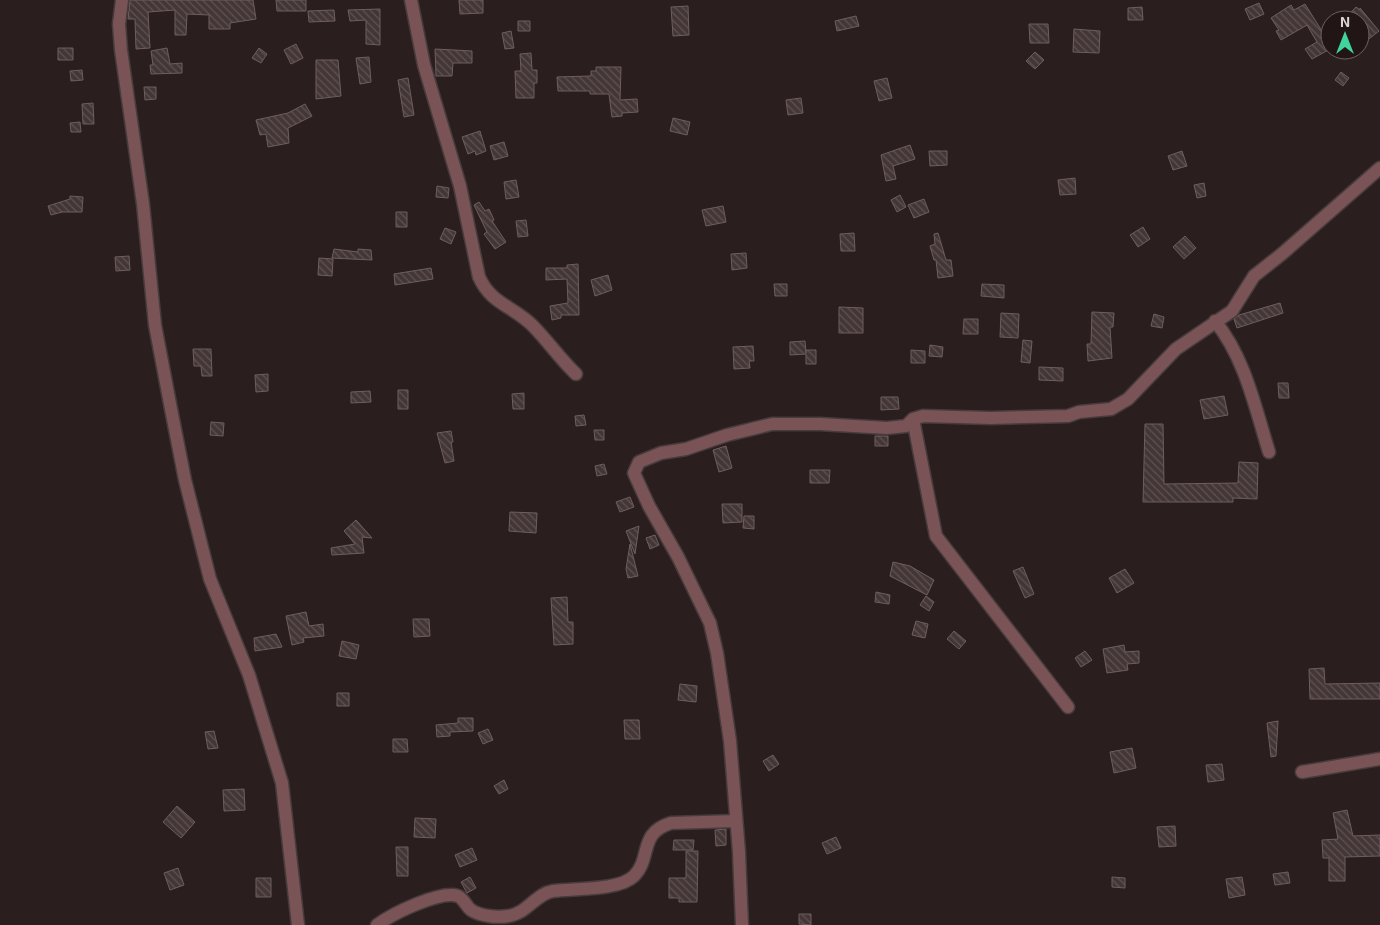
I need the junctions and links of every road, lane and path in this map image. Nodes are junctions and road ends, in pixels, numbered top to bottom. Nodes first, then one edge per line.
1 (122, 0) edge
2 (411, 0) edge
3 (1380, 168) edge
4 (1215, 321) junction
5 (576, 374) dead end
6 (913, 419) junction
7 (1270, 452) dead end
8 (1068, 707) dead end
9 (1380, 759) edge
10 (1302, 772) dead end
11 (736, 821) junction
12 (509, 921) edge
13 (298, 925) edge
14 (377, 925) edge
15 (742, 925) edge

1 - 13 street
2 - 5 street
3 - 4 street
4 - 6 street
4 - 7 street
6 - 8 street
6 - 11 street
9 - 10 street
11 - 12 street
11 - 15 street
12 - 14 street

